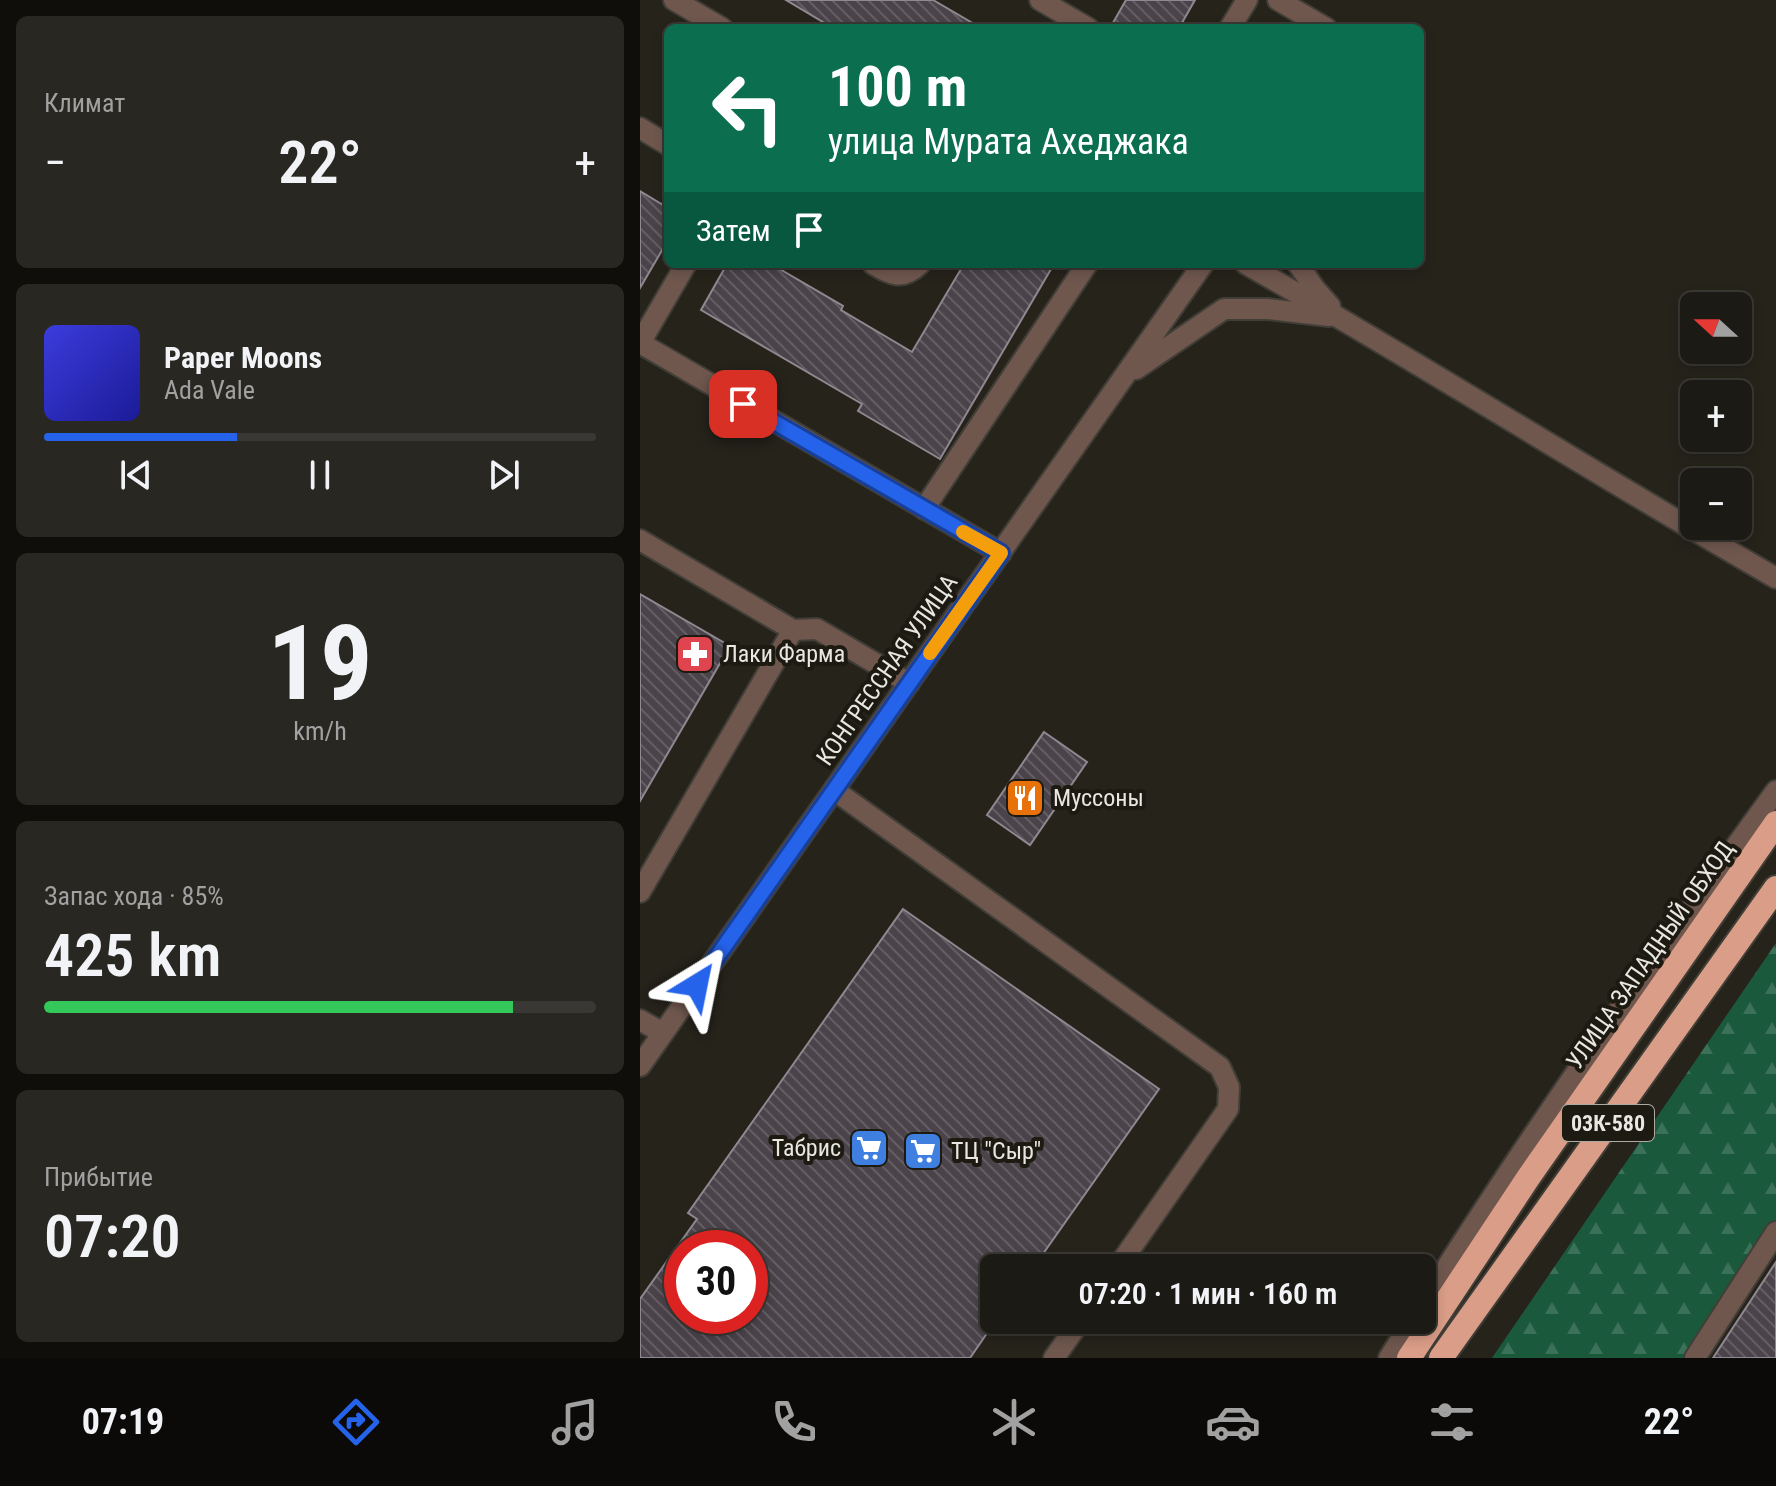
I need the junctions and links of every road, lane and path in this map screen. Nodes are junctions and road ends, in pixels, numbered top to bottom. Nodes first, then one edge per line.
1 (674, 0) edge
2 (1040, 0) edge
3 (1247, 0) edge
4 (1278, 0) edge
5 (715, 24) edge
6 (1081, 24) edge
7 (1232, 24) edge
8 (1319, 24) edge
9 (640, 128) edge
10 (664, 143) edge
11 (684, 268) edge
12 (881, 268) edge
13 (916, 268) edge
14 (1084, 268) edge
15 (1200, 268) edge
16 (1253, 268) edge
17 (1301, 268) edge
18 (1340, 318) junction
19 (640, 343) edge
20 (1122, 380) junction
21 (924, 509) junction
22 (640, 540) edge
23 (1001, 553) junction
24 (1776, 578) edge
25 (793, 630) junction
26 (909, 683) junction
27 (834, 790) junction
28 (1776, 791) edge
29 (1776, 823) edge
30 (1776, 888) edge
31 (640, 892) edge
32 (640, 1020) edge
33 (663, 1033) junction
34 (640, 1066) edge
35 (1776, 1232) edge
36 (1127, 1254) edge
37 (1436, 1284) edge
38 (1071, 1334) edge
39 (1404, 1334) edge
40 (1054, 1358) edge
41 (1389, 1358) edge
42 (1409, 1358) edge
43 (1441, 1358) edge
44 (1695, 1358) edge

1 - 5 street
2 - 6 street
3 - 7 street
4 - 8 street
9 - 10 street
11 - 19 street
12 - 13 street
14 - 21 street
15 - 20 street, КОНГРЕССНАЯ УЛИЦА
16 - 18 street
17 - 18 street
18 - 20 street
18 - 24 street
19 - 21 street
20 - 23 street, КОНГРЕССНАЯ УЛИЦА
21 - 23 street
22 - 25 street
23 - 26 street, КОНГРЕССНАЯ УЛИЦА
25 - 26 street
25 - 31 street
26 - 27 street, КОНГРЕССНАЯ УЛИЦА
27 - 33 street, КОНГРЕССНАЯ УЛИЦА
27 - 36 street
28 - 37 street
29 - 42 highway, УЛИЦА ЗАПАДНЫЙ ОБХОД / 03К-580
30 - 43 highway, 03К-580
32 - 33 street
33 - 34 street, КОНГРЕССНАЯ УЛИЦА
35 - 44 street
38 - 40 street
39 - 41 street

